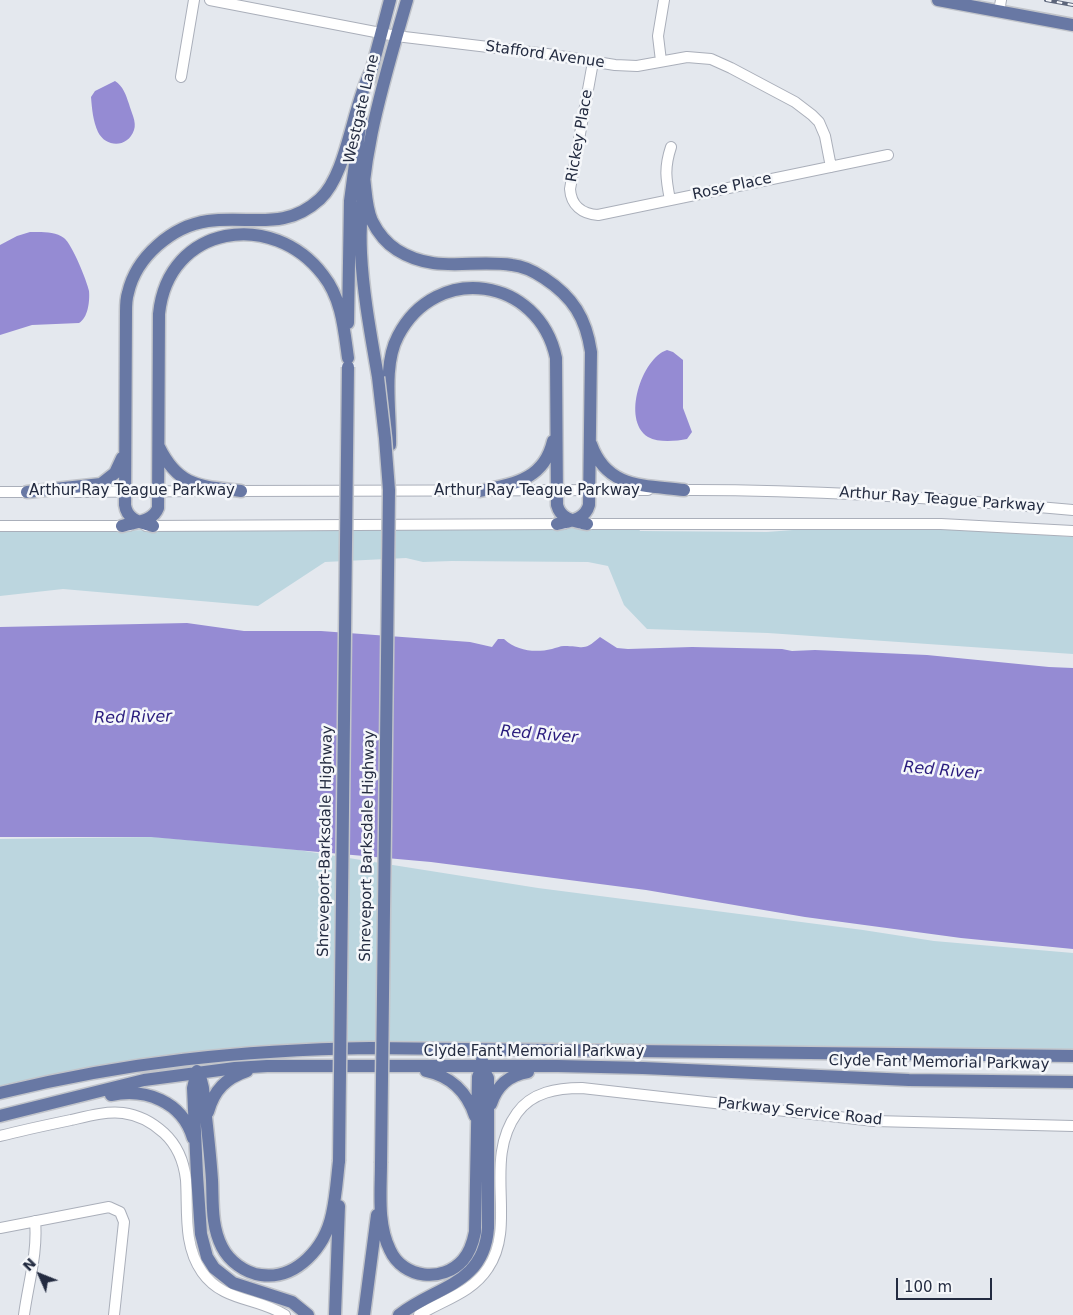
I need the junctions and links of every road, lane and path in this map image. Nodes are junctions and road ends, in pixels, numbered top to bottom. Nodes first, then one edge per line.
1 (194, 0) edge
2 (210, 0) edge
3 (390, 0) edge
4 (407, 0) edge
5 (664, 0) edge
6 (938, 0) edge
7 (262, 5) edge
8 (1000, 6) edge
9 (1073, 25) edge
10 (381, 33) junction
11 (396, 36) junction
12 (661, 61) junction
13 (593, 62) junction
14 (370, 74) junction
15 (180, 77) dead end
16 (671, 147) dead end
17 (888, 155) dead end
18 (831, 167) junction
19 (364, 177) junction
20 (670, 200) junction
21 (578, 208) joint
22 (348, 363) junction
23 (384, 376) junction
24 (555, 419) junction
25 (589, 439) junction
26 (158, 445) junction
27 (125, 448) junction
28 (556, 490) junction
29 (589, 490) junction
30 (684, 490) junction
31 (242, 491) junction
32 (480, 491) junction
33 (0, 492) edge
34 (27, 492) junction
35 (124, 492) junction
36 (158, 492) junction
37 (1073, 510) edge
38 (573, 520) junction
39 (138, 522) junction
40 (556, 524) junction
41 (587, 524) junction
42 (0, 526) edge
43 (122, 526) junction
44 (153, 526) junction
45 (1073, 531) edge
46 (482, 1049) junction
47 (1073, 1056) edge
48 (195, 1057) junction
49 (267, 1066) junction
50 (558, 1066) junction
51 (396, 1067) junction
52 (482, 1067) junction
53 (197, 1072) junction
54 (1073, 1082) edge
55 (0, 1093) edge
56 (17, 1112) junction
57 (488, 1113) junction
58 (0, 1116) edge
59 (206, 1119) junction
60 (477, 1122) junction
61 (1073, 1126) edge
62 (0, 1136) edge
63 (196, 1151) junction
64 (339, 1161) junction
65 (381, 1163) junction
66 (35, 1221) junction
67 (0, 1228) edge
68 (24, 1315) edge
69 (114, 1315) edge
70 (284, 1315) edge
71 (308, 1315) edge
72 (335, 1315) edge
73 (364, 1315) edge
74 (399, 1315) edge
75 (419, 1315) edge

1 - 15 street
2 - 7 street, Stafford Avenue
3 - 10 main road, Westgate Lane
4 - 11 main road, Westgate Lane
5 - 12 street
6 - 8 main road
7 - 10 street, Stafford Avenue
8 - 9 main road
10 - 11 street, Stafford Avenue
10 - 14 main road, Westgate Lane
11 - 13 street, Stafford Avenue
11 - 19 main road, Westgate Lane
12 - 13 street, Stafford Avenue
12 - 18 street, Stafford Avenue
13 - 21 street, Rickey Place
14 - 22 main road, Westgate Lane
14 - 27 main road
16 - 20 street
17 - 18 street, Rose Place
18 - 20 street, Rose Place
19 - 23 main road, Westgate Lane
19 - 25 main road
20 - 21 street, Rose Place
22 - 26 main road
22 - 64 main road, Shreveport-Barksdale Highway, bridge
23 - 24 main road
23 - 65 main road, Shreveport Barksdale Highway, bridge
24 - 28 main road
24 - 32 main road
25 - 29 main road
25 - 30 main road
26 - 31 main road
26 - 36 main road
27 - 34 main road
27 - 35 main road
28 - 29 street, Arthur Ray Teague Parkway
28 - 32 street, Arthur Ray Teague Parkway
28 - 38 main road
29 - 30 street, Arthur Ray Teague Parkway
29 - 38 main road
30 - 37 street, Arthur Ray Teague Parkway
31 - 32 street, Arthur Ray Teague Parkway
31 - 36 street, Arthur Ray Teague Parkway
33 - 34 street, Arthur Ray Teague Parkway
34 - 35 street, Arthur Ray Teague Parkway
35 - 36 street, Arthur Ray Teague Parkway
35 - 39 main road
36 - 39 main road
38 - 40 main road
38 - 41 main road
39 - 43 main road
39 - 44 main road
40 - 41 street, Arthur Ray Teague Parkway
40 - 44 street, Arthur Ray Teague Parkway
41 - 45 street, Arthur Ray Teague Parkway
42 - 43 street, Arthur Ray Teague Parkway
43 - 44 street, Arthur Ray Teague Parkway
46 - 47 main road, Clyde Fant Memorial Parkway
46 - 48 main road, Clyde Fant Memorial Parkway
46 - 52 main road
48 - 53 main road
48 - 55 main road, Clyde Fant Memorial Parkway
49 - 51 main road, Clyde Fant Memorial Parkway
49 - 53 main road, Clyde Fant Memorial Parkway
49 - 59 main road
50 - 52 main road, Clyde Fant Memorial Parkway
50 - 54 main road, Clyde Fant Memorial Parkway
50 - 57 main road
51 - 52 main road, Clyde Fant Memorial Parkway
51 - 60 main road
52 - 57 main road
52 - 60 main road
53 - 56 main road, Clyde Fant Memorial Parkway
53 - 59 main road
53 - 63 main road
56 - 58 main road, Clyde Fant Memorial Parkway
56 - 63 main road
57 - 74 main road
59 - 64 main road
60 - 65 main road
61 - 75 street, Parkway Service Road
62 - 70 street
63 - 71 main road
64 - 72 main road, Shreveport-Barksdale Highway
65 - 73 main road, Shreveport Barksdale Highway
66 - 67 street
66 - 68 street
66 - 69 street

